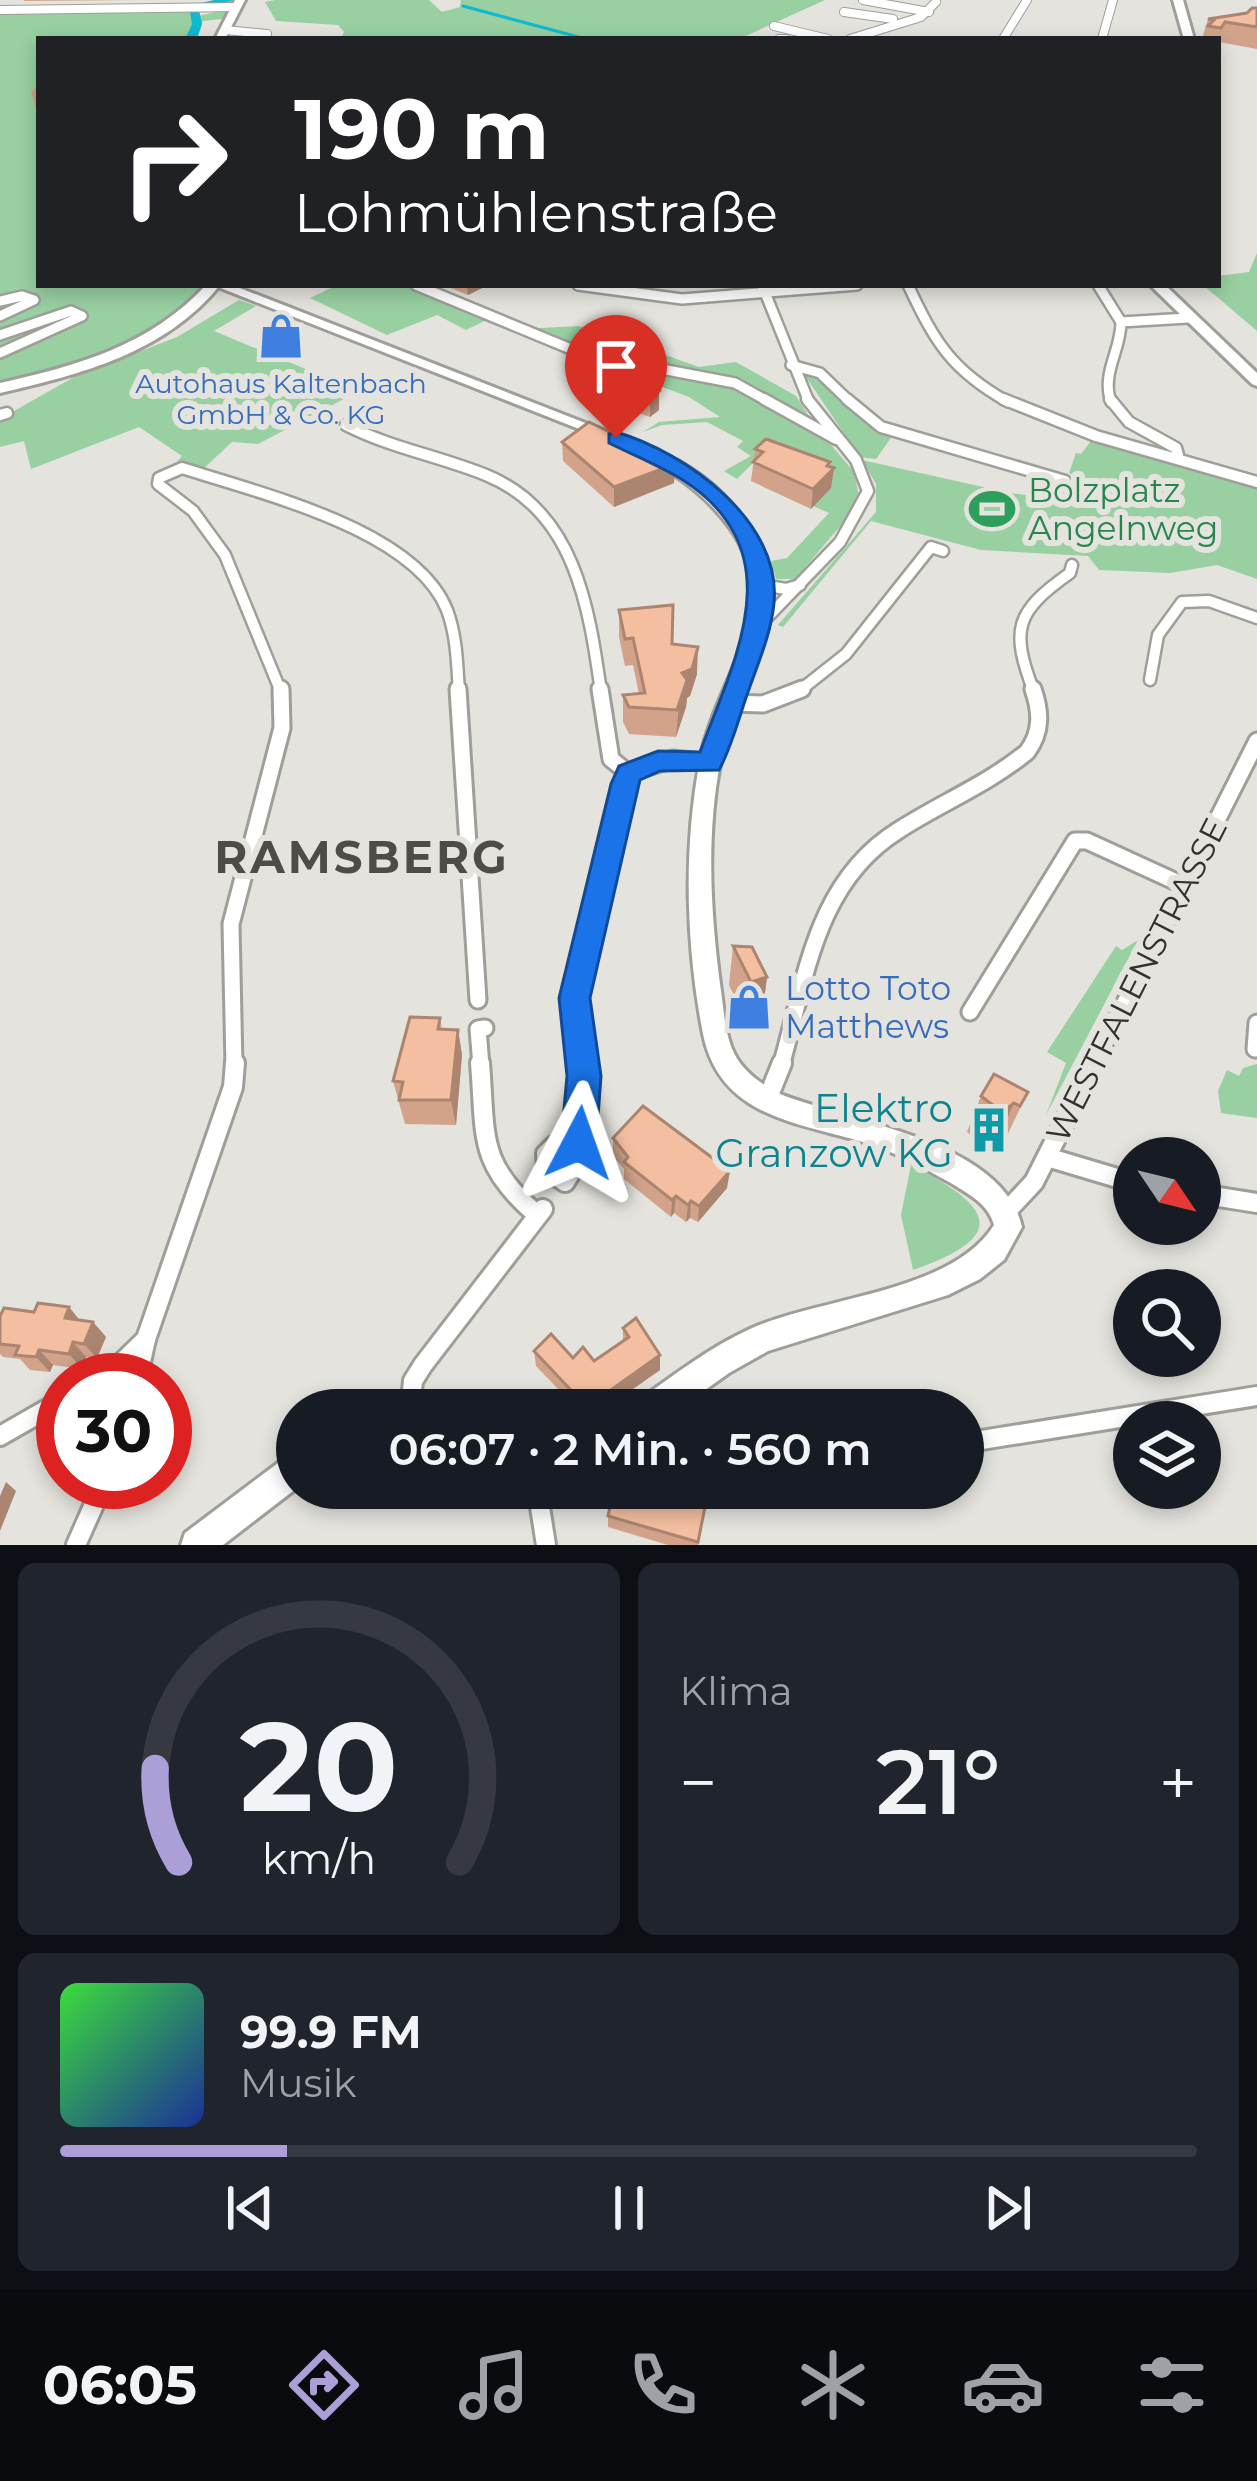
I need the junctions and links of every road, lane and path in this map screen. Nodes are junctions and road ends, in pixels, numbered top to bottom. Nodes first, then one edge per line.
1 (1028, 0) edge
2 (1113, 0) edge
3 (1178, 0) edge
4 (862, 1) edge
5 (937, 1) edge
6 (238, 3) edge
7 (0, 10) edge
8 (844, 12) dead end
9 (929, 12) junction
10 (899, 22) junction
11 (774, 26) dead end
12 (222, 35) edge
13 (267, 36) edge
14 (816, 36) edge
15 (859, 36) edge
16 (1005, 36) edge
17 (1103, 36) edge
18 (1188, 36) edge
19 (213, 288) edge
20 (224, 288) edge
21 (423, 288) edge
22 (599, 288) edge
23 (662, 288) edge
24 (801, 288) edge
25 (910, 288) edge
26 (1100, 288) edge
27 (1159, 288) edge
28 (764, 290) edge
29 (667, 298) junction
30 (0, 302) edge
31 (0, 316) edge
32 (1188, 318) junction
33 (1120, 322) junction
34 (0, 335) edge
35 (0, 353) edge
36 (791, 365) junction
37 (1257, 381) edge
38 (0, 388) edge
39 (346, 425) dead end
40 (836, 439) junction
41 (1177, 457) junction
42 (1065, 481) dead end
43 (1257, 482) edge
44 (943, 551) dead end
45 (1072, 565) dead end
46 (800, 585) junction
47 (762, 592) junction
48 (790, 598) junction
49 (1257, 618) edge
50 (758, 627) junction
51 (1150, 680) dead end
52 (729, 703) junction
53 (1257, 741) edge
54 (710, 763) junction
55 (1251, 765) edge
56 (628, 773) junction
57 (1183, 885) junction
58 (478, 1000) dead end
59 (970, 1012) dead end
60 (1257, 1023) edge
61 (485, 1028) dead end
62 (1255, 1049) edge
63 (766, 1100) junction
64 (579, 1143) dead end
65 (1047, 1157) junction
66 (1113, 1177) edge
67 (1221, 1197) edge
68 (1257, 1203) edge
69 (1006, 1212) junction
70 (146, 1339) junction
71 (132, 1353) edge
72 (143, 1353) edge
73 (412, 1389) edge
74 (680, 1389) edge
75 (1257, 1396) edge
76 (36, 1415) edge
77 (0, 1436) edge
78 (984, 1440) edge
79 (276, 1484) edge
80 (92, 1509) edge
81 (540, 1509) edge
82 (76, 1545) edge
83 (198, 1545) edge
84 (546, 1545) edge

1 - 16 street
2 - 17 street
3 - 18 main road
4 - 9 street
5 - 9 street
6 - 7 street
6 - 12 main road
8 - 10 street
9 - 10 street
10 - 15 street
11 - 14 street
12 - 13 street
19 - 38 main road
20 - 47 main road
21 - 40 street
22 - 29 street
23 - 29 street
24 - 28 street
25 - 41 street
26 - 33 street
27 - 32 main road
28 - 29 street
28 - 36 street
30 - 31 street
32 - 33 street
32 - 37 main road
33 - 41 street
34 - 35 street
36 - 40 street
36 - 42 street
39 - 56 street
40 - 46 street
41 - 43 street
44 - 52 street
45 - 63 street
46 - 47 street
46 - 48 street
47 - 48 street
47 - 50 main road
48 - 50 street
49 - 51 street
50 - 52 main road
52 - 54 main road
53 - 55 street, WESTFALENSTRASSE
54 - 56 street
54 - 63 main road
55 - 57 street, WESTFALENSTRASSE
56 - 64 street
57 - 59 street
57 - 65 street, WESTFALENSTRASSE
58 - 70 street
60 - 62 street
61 - 73 street
63 - 69 main road
65 - 66 street
65 - 69 street, WESTFALENSTRASSE
67 - 68 street
69 - 74 main road
70 - 71 street
70 - 72 street
75 - 78 street
76 - 77 street
79 - 83 main road
80 - 82 street
81 - 84 street

